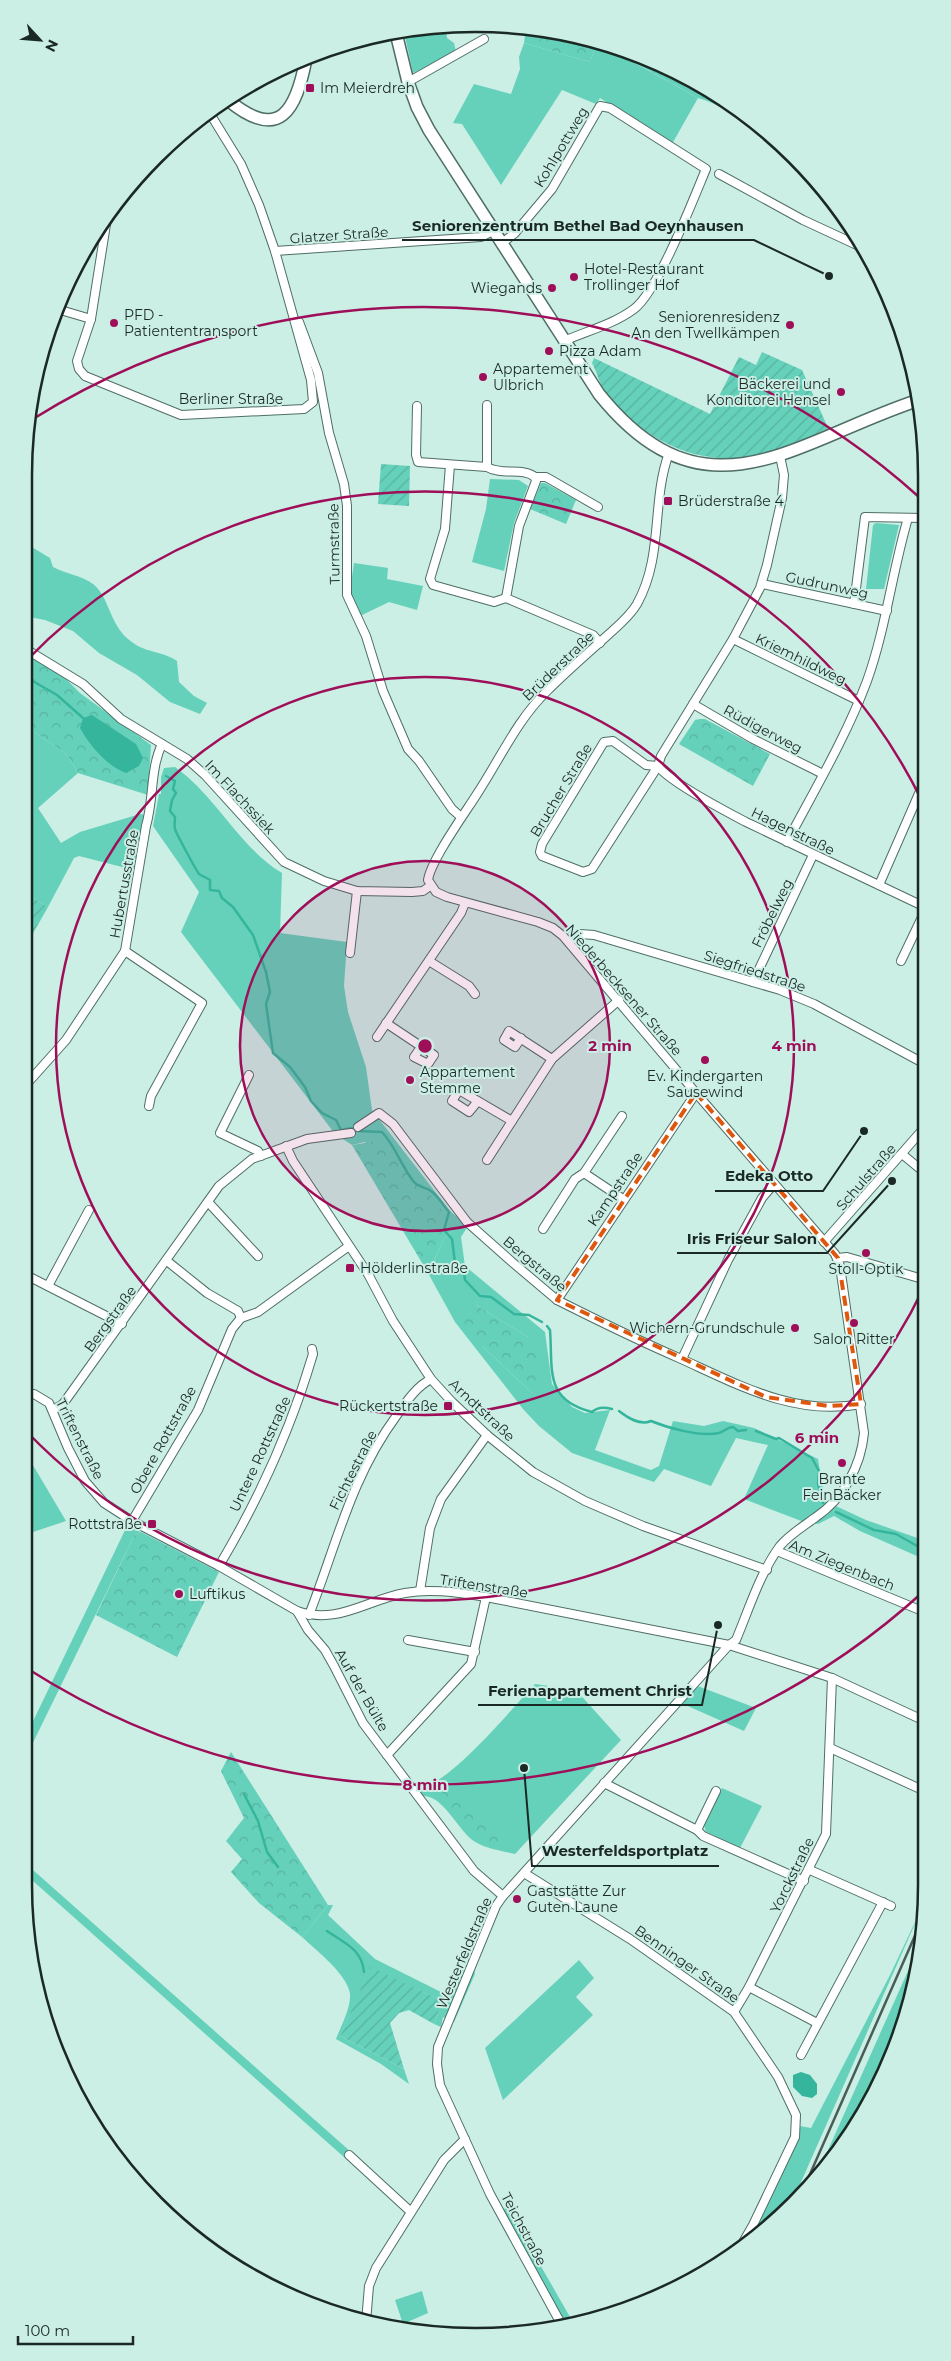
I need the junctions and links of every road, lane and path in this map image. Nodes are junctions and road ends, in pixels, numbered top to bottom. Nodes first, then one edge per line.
1 (484, 39) dead end
2 (398, 40) edge
3 (304, 67) edge
4 (408, 82) junction
5 (234, 104) edge
6 (213, 119) edge
7 (719, 174) dead end
8 (493, 231) junction
9 (105, 233) edge
10 (852, 243) edge
11 (501, 244) junction
12 (275, 251) junction
13 (291, 310) junction
14 (64, 311) edge
15 (91, 319) junction
16 (564, 340) junction
17 (912, 403) edge
18 (487, 405) dead end
19 (417, 406) dead end
20 (307, 407) joint
21 (669, 453) junction
22 (780, 456) junction
23 (450, 465) junction
24 (487, 467) junction
25 (535, 477) junction
26 (598, 507) dead end
27 (908, 518) junction
28 (918, 518) edge
29 (762, 584) junction
30 (506, 598) junction
31 (854, 604) junction
32 (887, 611) junction
33 (733, 639) junction
34 (600, 643) junction
35 (32, 653) edge
36 (859, 701) junction
37 (693, 704) junction
38 (162, 744) junction
39 (658, 766) junction
40 (823, 774) junction
41 (918, 796) edge
42 (461, 817) junction
43 (787, 842) junction
44 (813, 855) junction
45 (430, 886) junction
46 (879, 886) junction
47 (357, 890) junction
48 (465, 903) junction
49 (918, 904) edge
50 (918, 926) edge
51 (569, 942) junction
52 (125, 951) junction
53 (350, 953) dead end
54 (429, 961) junction
55 (901, 961) dead end
56 (753, 982) junction
57 (475, 994) dead end
58 (619, 1000) junction
59 (386, 1022) junction
60 (377, 1037) dead end
61 (520, 1038) dead end
62 (421, 1047) dead end
63 (552, 1059) junction
64 (918, 1060) edge
65 (249, 1075) dead end
66 (32, 1078) edge
67 (696, 1093) junction
68 (478, 1101) dead end
69 (149, 1106) dead end
70 (622, 1116) dead end
71 (512, 1121) junction
72 (358, 1127) dead end
73 (351, 1133) dead end
74 (918, 1136) edge
75 (286, 1146) junction
76 (902, 1154) junction
77 (261, 1156) junction
78 (487, 1160) dead end
79 (918, 1167) edge
80 (584, 1173) junction
81 (774, 1184) junction
82 (623, 1200) junction
83 (208, 1202) junction
84 (89, 1210) dead end
85 (543, 1229) dead end
86 (824, 1242) junction
87 (349, 1246) junction
88 (258, 1256) dead end
89 (838, 1258) junction
90 (167, 1261) junction
91 (32, 1278) edge
92 (918, 1278) edge
93 (48, 1286) junction
94 (557, 1300) junction
95 (241, 1318) junction
96 (122, 1324) junction
97 (312, 1349) dead end
98 (682, 1359) junction
99 (431, 1379) junction
100 (32, 1394) edge
101 (861, 1404) junction
102 (53, 1410) junction
103 (487, 1435) junction
104 (132, 1521) junction
105 (777, 1551) junction
106 (219, 1566) junction
107 (767, 1570) junction
108 (420, 1591) junction
109 (486, 1597) junction
110 (297, 1611) junction
111 (918, 1611) edge
112 (309, 1615) junction
113 (408, 1640) dead end
114 (729, 1645) junction
115 (476, 1652) junction
116 (832, 1678) junction
117 (918, 1715) edge
118 (830, 1748) junction
119 (387, 1755) junction
120 (604, 1783) junction
121 (918, 1788) edge
122 (716, 1791) dead end
123 (696, 1830) junction
124 (810, 1870) junction
125 (524, 1872) junction
126 (804, 1881) junction
127 (502, 1896) junction
128 (883, 1902) junction
129 (891, 1906) dead end
130 (749, 1988) junction
131 (734, 2012) junction
132 (817, 2023) junction
133 (801, 2054) dead end
134 (465, 2139) junction
135 (349, 2156) dead end
136 (410, 2212) junction
137 (745, 2237) edge
138 (367, 2314) edge
139 (559, 2320) edge

1 - 4 street
2 - 4 main road
3 - 5 main road
4 - 8 main road
6 - 12 street, Turmstraße
7 - 10 street
8 - 11 main road
8 - 12 street, Glatzer Straße
9 - 15 street, Berliner Straße
11 - 16 main road
11 - 16 street, Kohlpottweg
12 - 13 street, Turmstraße
13 - 20 street, Turmstraße
13 - 42 street, Turmstraße
14 - 15 street
15 - 20 street, Berliner Straße
16 - 21 main road
17 - 22 main road
18 - 24 street
19 - 23 street
21 - 22 main road
21 - 34 street, Brüderstraße
22 - 29 street, Brucher Straße
23 - 24 street
23 - 30 street
24 - 25 street
25 - 26 street
25 - 30 street
27 - 28 street
27 - 31 street
27 - 32 street
29 - 31 street, Gudrunweg
29 - 33 street, Brucher Straße
30 - 34 street
31 - 32 street, Gudrunweg
32 - 36 street
33 - 36 street, Kriemhildweg
33 - 37 street, Brucher Straße
34 - 42 street, Brüderstraße
35 - 38 street, Im Flachssiek
36 - 40 street
37 - 39 street, Brucher Straße
37 - 40 street, Rüdigerweg
38 - 47 street, Im Flachssiek
38 - 52 street, Hubertusstraße
39 - 39 street, Brucher Straße
39 - 43 street, Hagenstraße
40 - 43 street
41 - 46 street
42 - 45 street, Brüderstraße
43 - 44 street, Hagenstraße
44 - 46 street, Hagenstraße
44 - 56 street, Fröbelweg
45 - 47 street, Im Flachssiek
45 - 48 street, Niederbecksener Straße
46 - 49 street, Hagenstraße
47 - 53 street
48 - 51 street, Niederbecksener Straße
48 - 54 street
50 - 55 street
51 - 56 street, Siegfriedstraße
51 - 58 street, Niederbecksener Straße
52 - 66 street, Hubertusstraße
52 - 69 street
54 - 57 street
54 - 59 street
56 - 64 street, Siegfriedstraße
58 - 63 street
58 - 67 street, Niederbecksener Straße
59 - 60 street
59 - 62 street
61 - 63 street
63 - 71 street
65 - 77 street
67 - 81 street, Niederbecksener Straße
67 - 82 street, Kampstraße
68 - 71 street
70 - 80 street
71 - 78 street
72 - 94 street, Bergstraße
73 - 75 street, Bergstraße
74 - 76 street, Schulstraße
75 - 77 street, Bergstraße
75 - 87 street, Arndtstraße
76 - 79 street
76 - 86 street, Schulstraße
77 - 83 street, Bergstraße
80 - 82 street
80 - 85 street
81 - 86 street, Niederbecksener Straße
81 - 98 street
82 - 94 street, Kampstraße
83 - 88 street
83 - 90 street, Bergstraße
84 - 93 street
86 - 89 street, Niederbecksener Straße
87 - 95 street
87 - 99 street, Arndtstraße
89 - 92 street
89 - 101 street
90 - 95 street
90 - 96 street, Bergstraße
91 - 93 street
93 - 96 street
94 - 98 street, Bergstraße
95 - 104 street, Obere Rottstraße
96 - 102 street, Bergstraße
97 - 106 street, Untere Rottstraße
98 - 101 street, Bergstraße
99 - 103 street, Arndtstraße
99 - 112 street, Fichtestraße
100 - 102 street, Triftenstraße
101 - 105 street
102 - 104 street, Triftenstraße
103 - 107 street, Arndtstraße
103 - 108 street
104 - 106 street, Triftenstraße
105 - 107 street
105 - 111 street, Am Ziegenbach
106 - 110 street, Triftenstraße
107 - 114 street
108 - 109 street, Triftenstraße
108 - 112 street, Triftenstraße
109 - 114 street, Triftenstraße
109 - 115 street
110 - 112 street, Triftenstraße
110 - 119 street, Auf der Bülte
113 - 115 street
114 - 116 street, Triftenstraße
114 - 120 street, Westerfeldstraße
115 - 119 street
116 - 117 street, Triftenstraße
116 - 118 street, Yorckstraße
118 - 121 street
118 - 124 street, Yorckstraße
119 - 127 street, Auf der Bülte
120 - 123 street
120 - 125 street, Westerfeldstraße
122 - 123 street
123 - 126 street
124 - 126 street, Yorckstraße
124 - 128 street
125 - 127 street, Westerfeldstraße
125 - 131 street, Benninger Straße
126 - 130 street, Yorckstraße
127 - 134 street, Westerfeldstraße
128 - 129 street
128 - 132 street
130 - 131 street, Yorckstraße
130 - 132 street
131 - 137 street, Benninger Straße
132 - 133 street
134 - 136 street
134 - 139 street, Teichstraße
135 - 136 street
136 - 138 street

